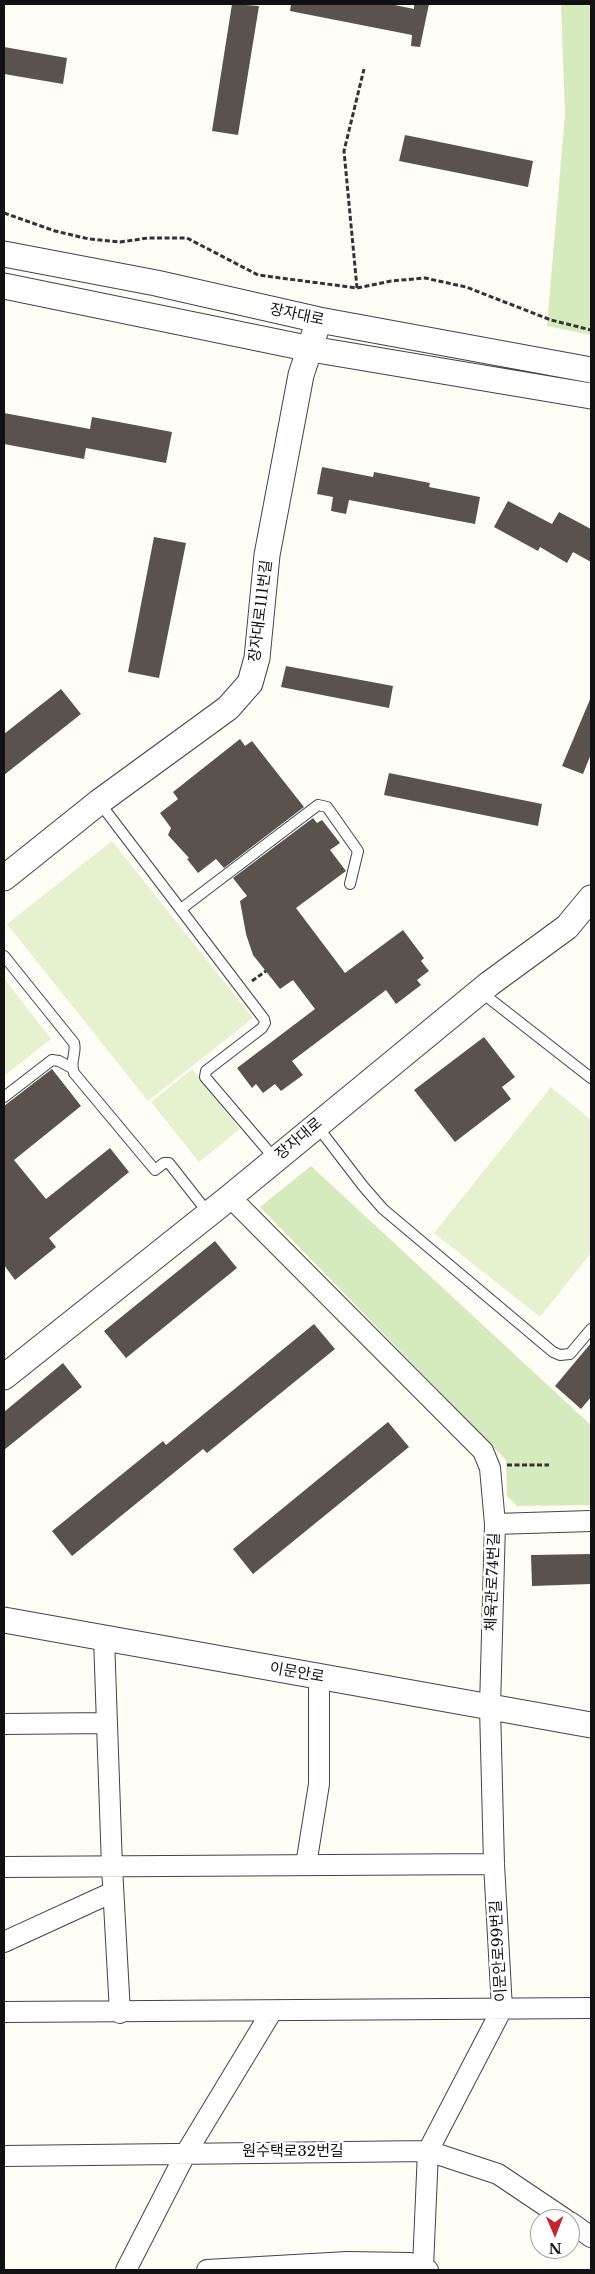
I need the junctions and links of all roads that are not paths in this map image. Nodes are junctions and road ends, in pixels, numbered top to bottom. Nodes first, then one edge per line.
1 (4, 254) edge
2 (4, 286) edge
3 (319, 320) junction
4 (311, 349) junction
5 (591, 370) edge
6 (591, 396) edge
7 (99, 802) junction
8 (4, 878) edge
9 (350, 884) dead end
10 (591, 898) edge
11 (181, 910) junction
12 (4, 956) edge
13 (480, 992) junction
14 (72, 1068) junction
15 (591, 1078) edge
16 (4, 1097) edge
17 (316, 1125) junction
18 (275, 1159) junction
19 (230, 1197) junction
20 (209, 1214) junction
21 (591, 1329) edge
22 (4, 1377) edge
23 (591, 1521) edge
24 (495, 1524) junction
25 (4, 1620) edge
26 (104, 1638) junction
27 (319, 1677) junction
28 (490, 1707) junction
29 (107, 1723) junction
30 (4, 1724) edge
31 (591, 1725) edge
32 (494, 1864) junction
33 (306, 1865) junction
34 (4, 1867) edge
35 (112, 1867) junction
36 (113, 1892) junction
37 (4, 1942) edge
38 (591, 2008) edge
39 (502, 2009) junction
40 (272, 2011) junction
41 (4, 2012) edge
42 (120, 2012) junction
43 (428, 2151) junction
44 (186, 2153) junction
45 (4, 2156) edge
46 (550, 2209) edge
47 (580, 2229) edge
48 (591, 2237) edge
49 (426, 2269) edge
50 (126, 2270) edge
51 (207, 2270) edge

1 - 3 street, 장자대로
2 - 4 street, 장자대로
3 - 4 street, 장자대로111번길
3 - 5 street, 장자대로
4 - 6 street, 장자대로
4 - 7 street, 장자대로111번길
7 - 8 street, 장자대로111번길
7 - 11 lane
9 - 11 lane
10 - 13 street, 장자대로
11 - 18 lane
12 - 14 lane
13 - 15 lane
13 - 17 street, 장자대로
14 - 16 lane
14 - 20 lane
17 - 18 street, 장자대로
17 - 21 lane
18 - 19 street, 장자대로
19 - 20 street, 장자대로
19 - 24 street
20 - 22 street, 장자대로
23 - 24 street, 체육관로74번길
24 - 28 street, 체육관로74번길
25 - 26 street, 이문안로
26 - 27 street, 이문안로
26 - 29 street
27 - 28 street, 이문안로
27 - 33 street
28 - 31 street, 이문안로
28 - 32 street, 이문안로99번길
29 - 30 street
29 - 35 street
32 - 33 street
32 - 39 street, 이문안로99번길
33 - 35 street
34 - 35 street
35 - 36 street
36 - 37 street
36 - 42 street
38 - 39 street
39 - 40 street
39 - 43 street, 이문안로99번길
40 - 42 street
40 - 44 street
41 - 42 street
43 - 44 street, 원수택로32번길
43 - 46 street, 원수택로32번길
43 - 49 street, 이문안로99번길
44 - 45 street, 원수택로32번길
44 - 50 street
47 - 48 street
49 - 51 street

